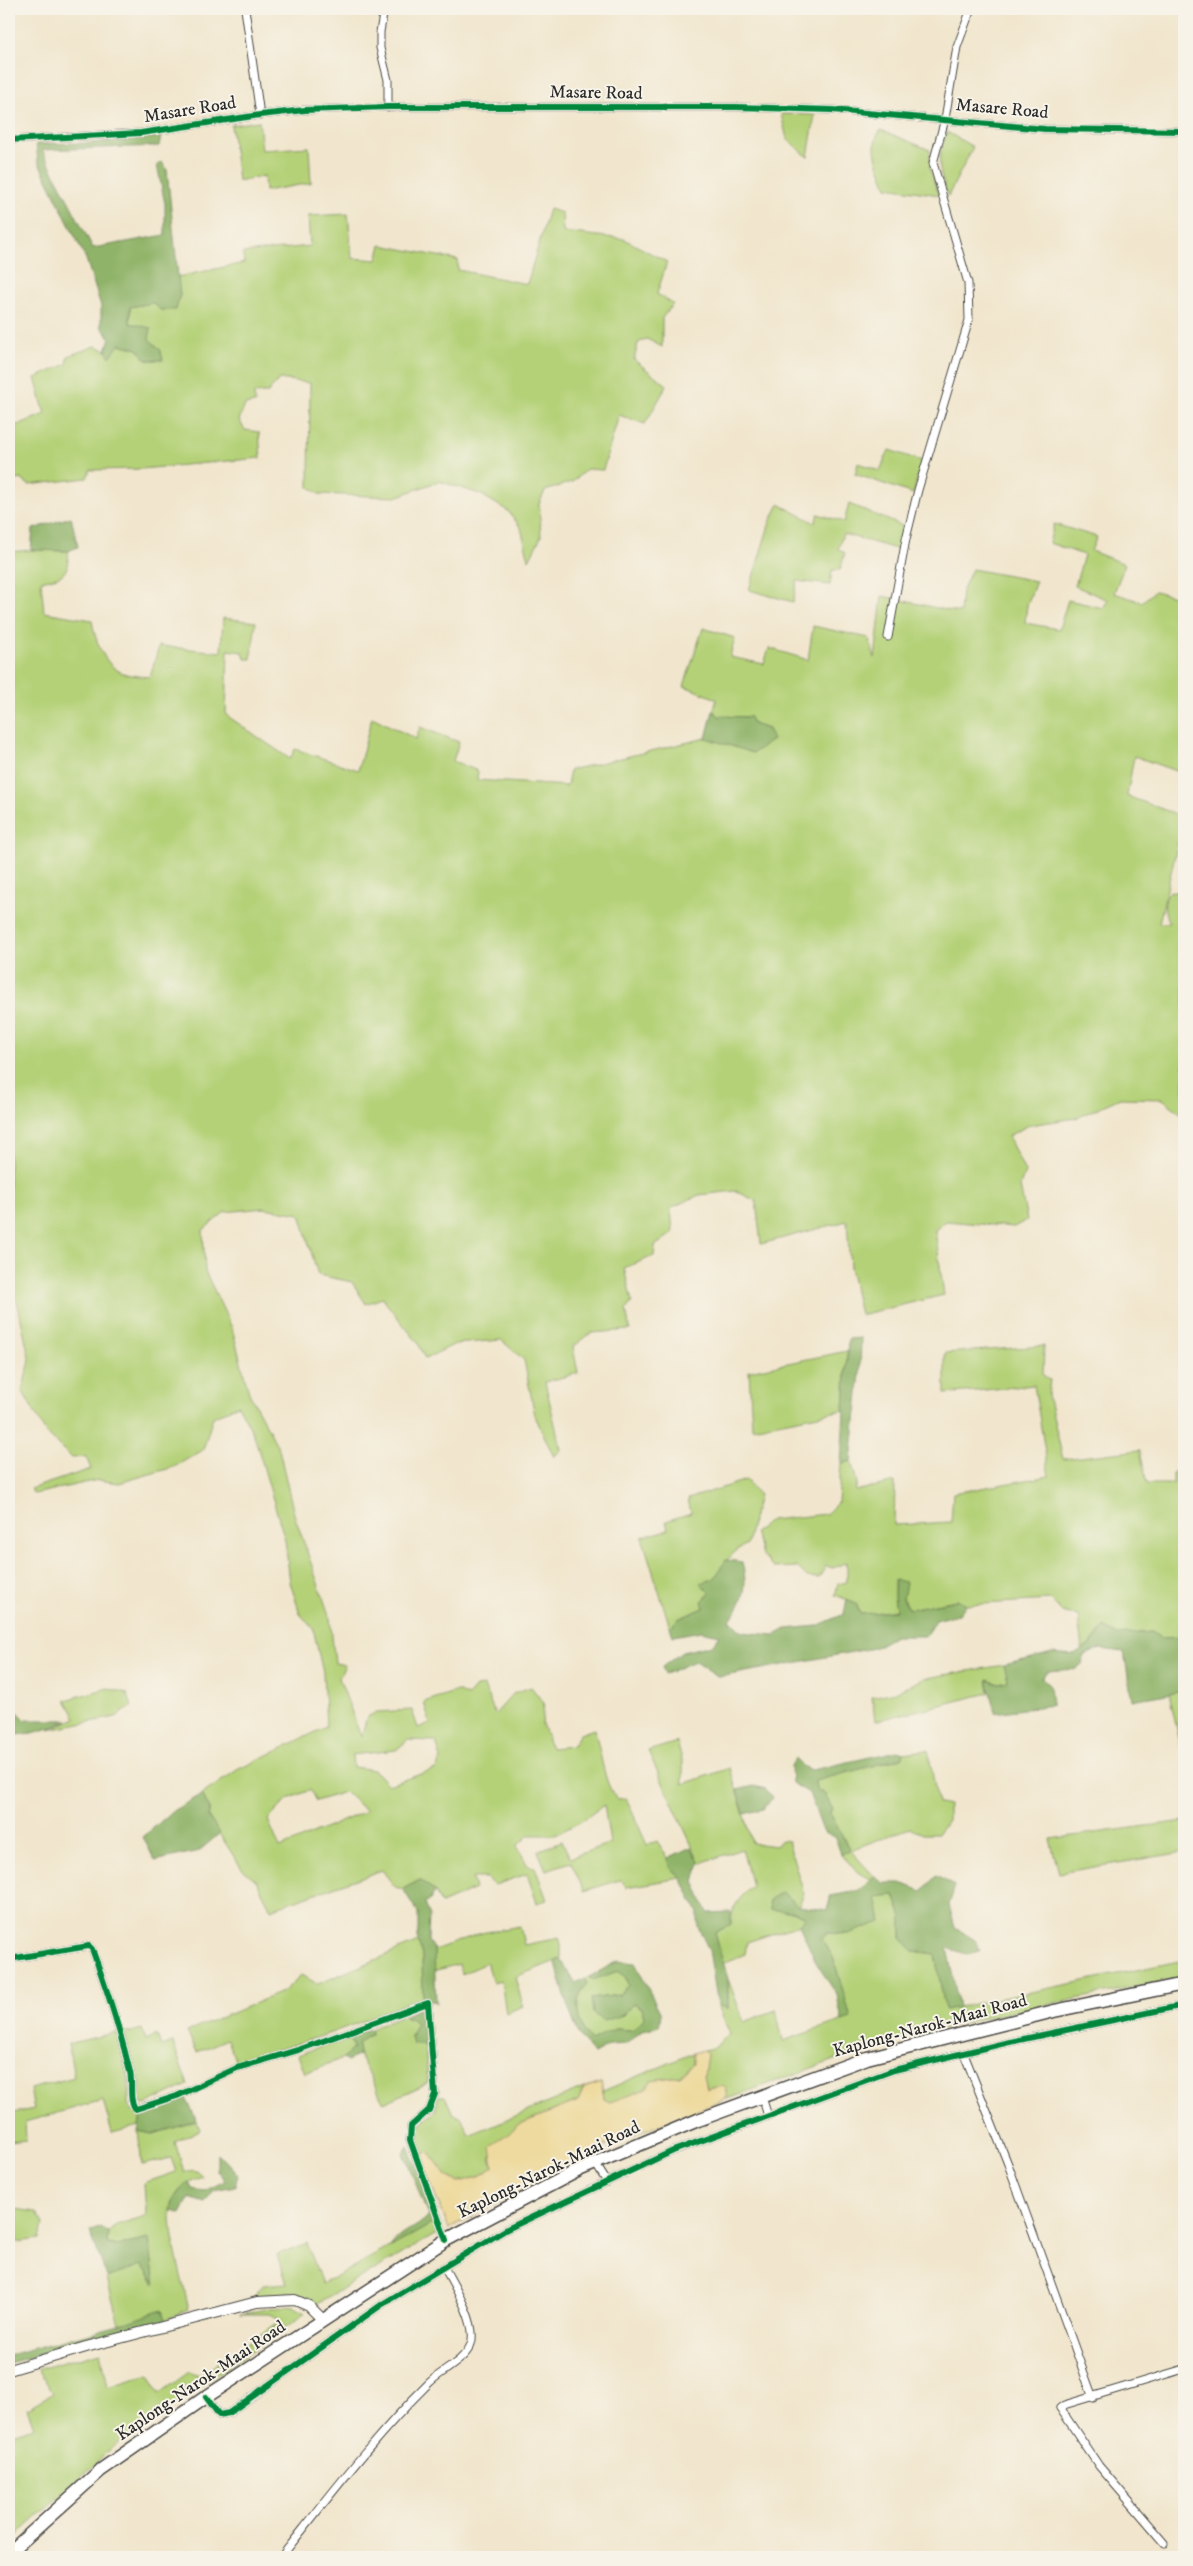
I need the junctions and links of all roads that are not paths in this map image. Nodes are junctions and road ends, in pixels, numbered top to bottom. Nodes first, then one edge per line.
1 (245, 9) edge
2 (384, 9) edge
3 (971, 9) edge
4 (388, 107) junction
5 (260, 115) junction
6 (946, 119) junction
7 (1184, 131) edge
8 (9, 140) edge
9 (888, 637) dead end
10 (9, 1959) edge
11 (1184, 1984) edge
12 (1184, 2004) edge
13 (964, 2054) junction
14 (762, 2097) junction
15 (768, 2116) junction
16 (595, 2163) junction
17 (607, 2182) junction
18 (446, 2240) junction
19 (444, 2267) junction
20 (323, 2320) junction
21 (9, 2370) edge
22 (1184, 2370) edge
23 (206, 2397) junction
24 (1093, 2398) junction
25 (1165, 2543) dead end
26 (12, 2551) edge
27 (280, 2557) edge

1 - 5 street
2 - 4 street
3 - 6 street
4 - 5 street, Masare Road
4 - 6 street, Masare Road
5 - 8 street, Masare Road
6 - 7 street, Masare Road
6 - 9 street
10 - 18 street
11 - 14 highway, Kaplong-Narok-Maai Road
12 - 13 street
13 - 15 street
13 - 24 street
14 - 15 street
14 - 16 highway, Kaplong-Narok-Maai Road
15 - 17 street
16 - 17 street
16 - 18 highway, Kaplong-Narok-Maai Road
17 - 19 street
18 - 20 highway, Kaplong-Narok-Maai Road
19 - 23 street
19 - 27 street
20 - 21 street
20 - 23 highway, Kaplong-Narok-Maai Road
22 - 24 street
23 - 26 highway, Kaplong-Narok-Maai Road
24 - 25 street

